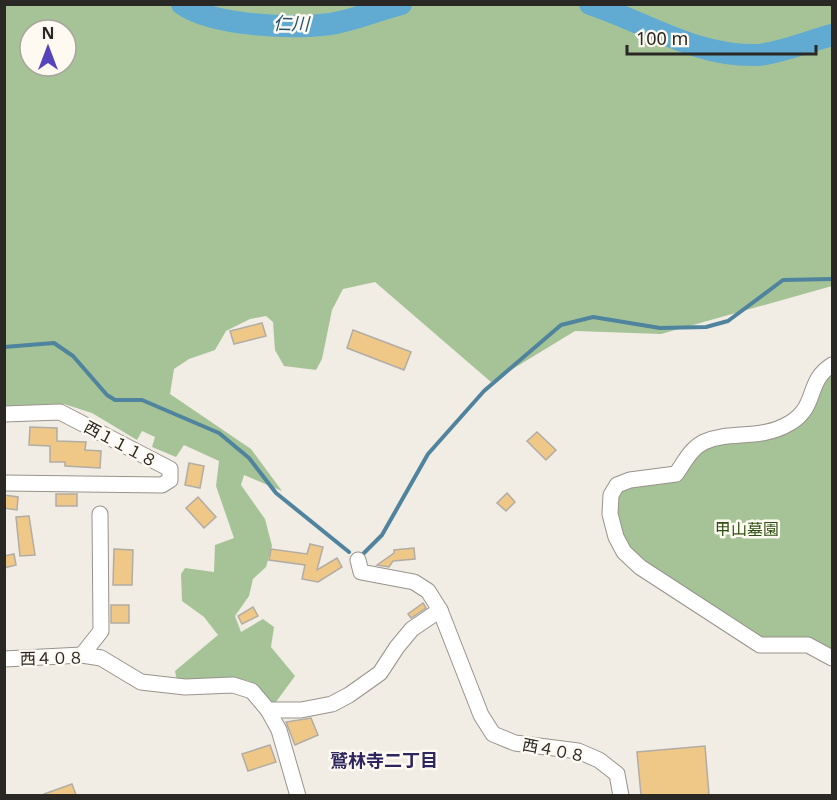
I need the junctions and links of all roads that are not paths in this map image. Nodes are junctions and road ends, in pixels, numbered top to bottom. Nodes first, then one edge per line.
1 (832, 365) edge
2 (4, 414) edge
3 (4, 483) edge
4 (100, 514) dead end
5 (358, 560) dead end
6 (440, 610) junction
7 (82, 655) junction
8 (832, 658) edge
9 (4, 659) edge
10 (268, 710) junction
11 (298, 795) edge
12 (621, 795) edge

1 - 8 street
2 - 3 street, 西１１１８
4 - 7 street
5 - 6 street, 西４０８
6 - 10 street
6 - 12 street, 西４０８
7 - 9 street, 西４０８
7 - 10 street, 西４０８
10 - 11 street, 西４０８

